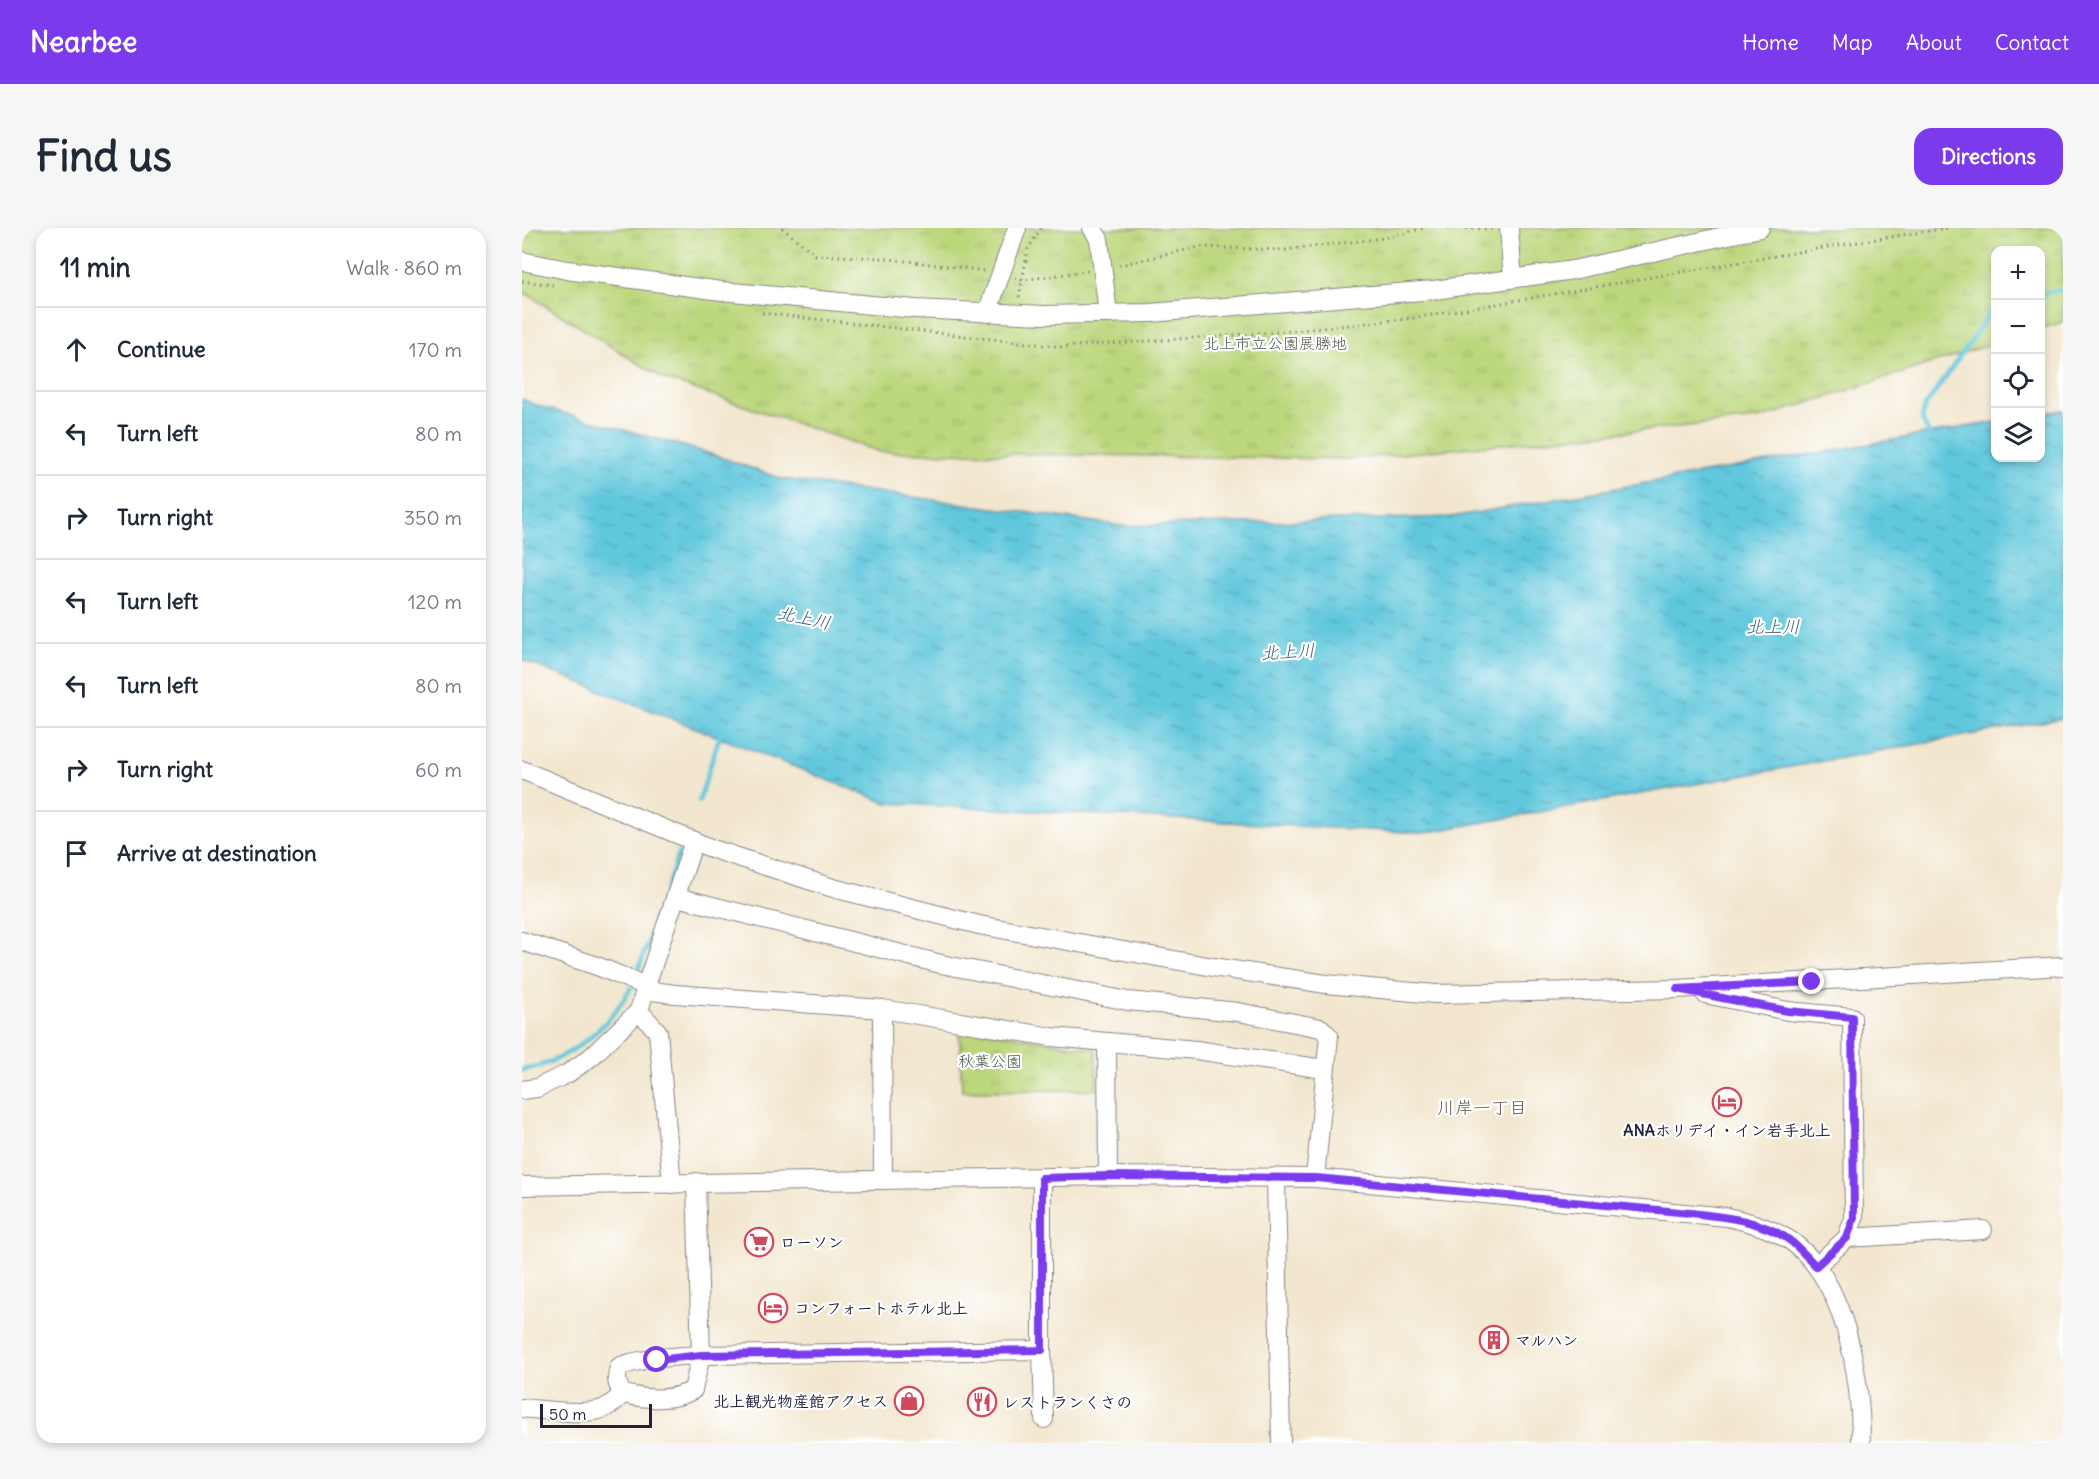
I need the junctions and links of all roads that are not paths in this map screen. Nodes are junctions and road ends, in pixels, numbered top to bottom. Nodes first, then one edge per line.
1 (1017, 228) edge
2 (1092, 228) edge
3 (1760, 228) edge
4 (1509, 229) edge
5 (522, 261) edge
6 (1512, 268) dead end
7 (987, 312) junction
8 (1108, 314) junction
9 (522, 770) edge
10 (694, 841) junction
11 (677, 897) junction
12 (522, 941) edge
13 (2063, 966) edge
14 (1677, 989) junction
15 (882, 1009) junction
16 (639, 1011) junction
17 (1107, 1042) junction
18 (1324, 1069) junction
19 (522, 1089) edge
20 (1108, 1176) junction
21 (1042, 1178) junction
22 (1276, 1178) junction
23 (1316, 1178) junction
24 (884, 1180) junction
25 (696, 1182) junction
26 (672, 1184) junction
27 (522, 1186) edge
28 (1983, 1230) dead end
29 (1847, 1238) junction
30 (1816, 1266) junction
31 (1042, 1350) junction
32 (701, 1355) junction
33 (623, 1394) junction
34 (522, 1408) edge
35 (1044, 1419) dead end
36 (1281, 1443) edge
37 (1861, 1443) edge

1 - 7 street
2 - 8 street
3 - 8 street
4 - 6 street
5 - 7 street
7 - 8 street
9 - 10 street
10 - 11 street
10 - 14 street
11 - 12 street
11 - 18 street
13 - 14 street
14 - 29 street
15 - 16 street
15 - 17 street
15 - 24 street
16 - 19 street
16 - 26 street
17 - 18 street
17 - 20 street
18 - 23 street
20 - 21 street
20 - 22 street
21 - 24 street
21 - 31 street
22 - 23 street
22 - 36 street
23 - 30 street
24 - 25 street
25 - 26 street
25 - 32 street
26 - 27 street
28 - 29 street
29 - 30 street
30 - 37 street
31 - 32 street
31 - 35 street
32 - 33 street
32 - 33 street
33 - 34 street

